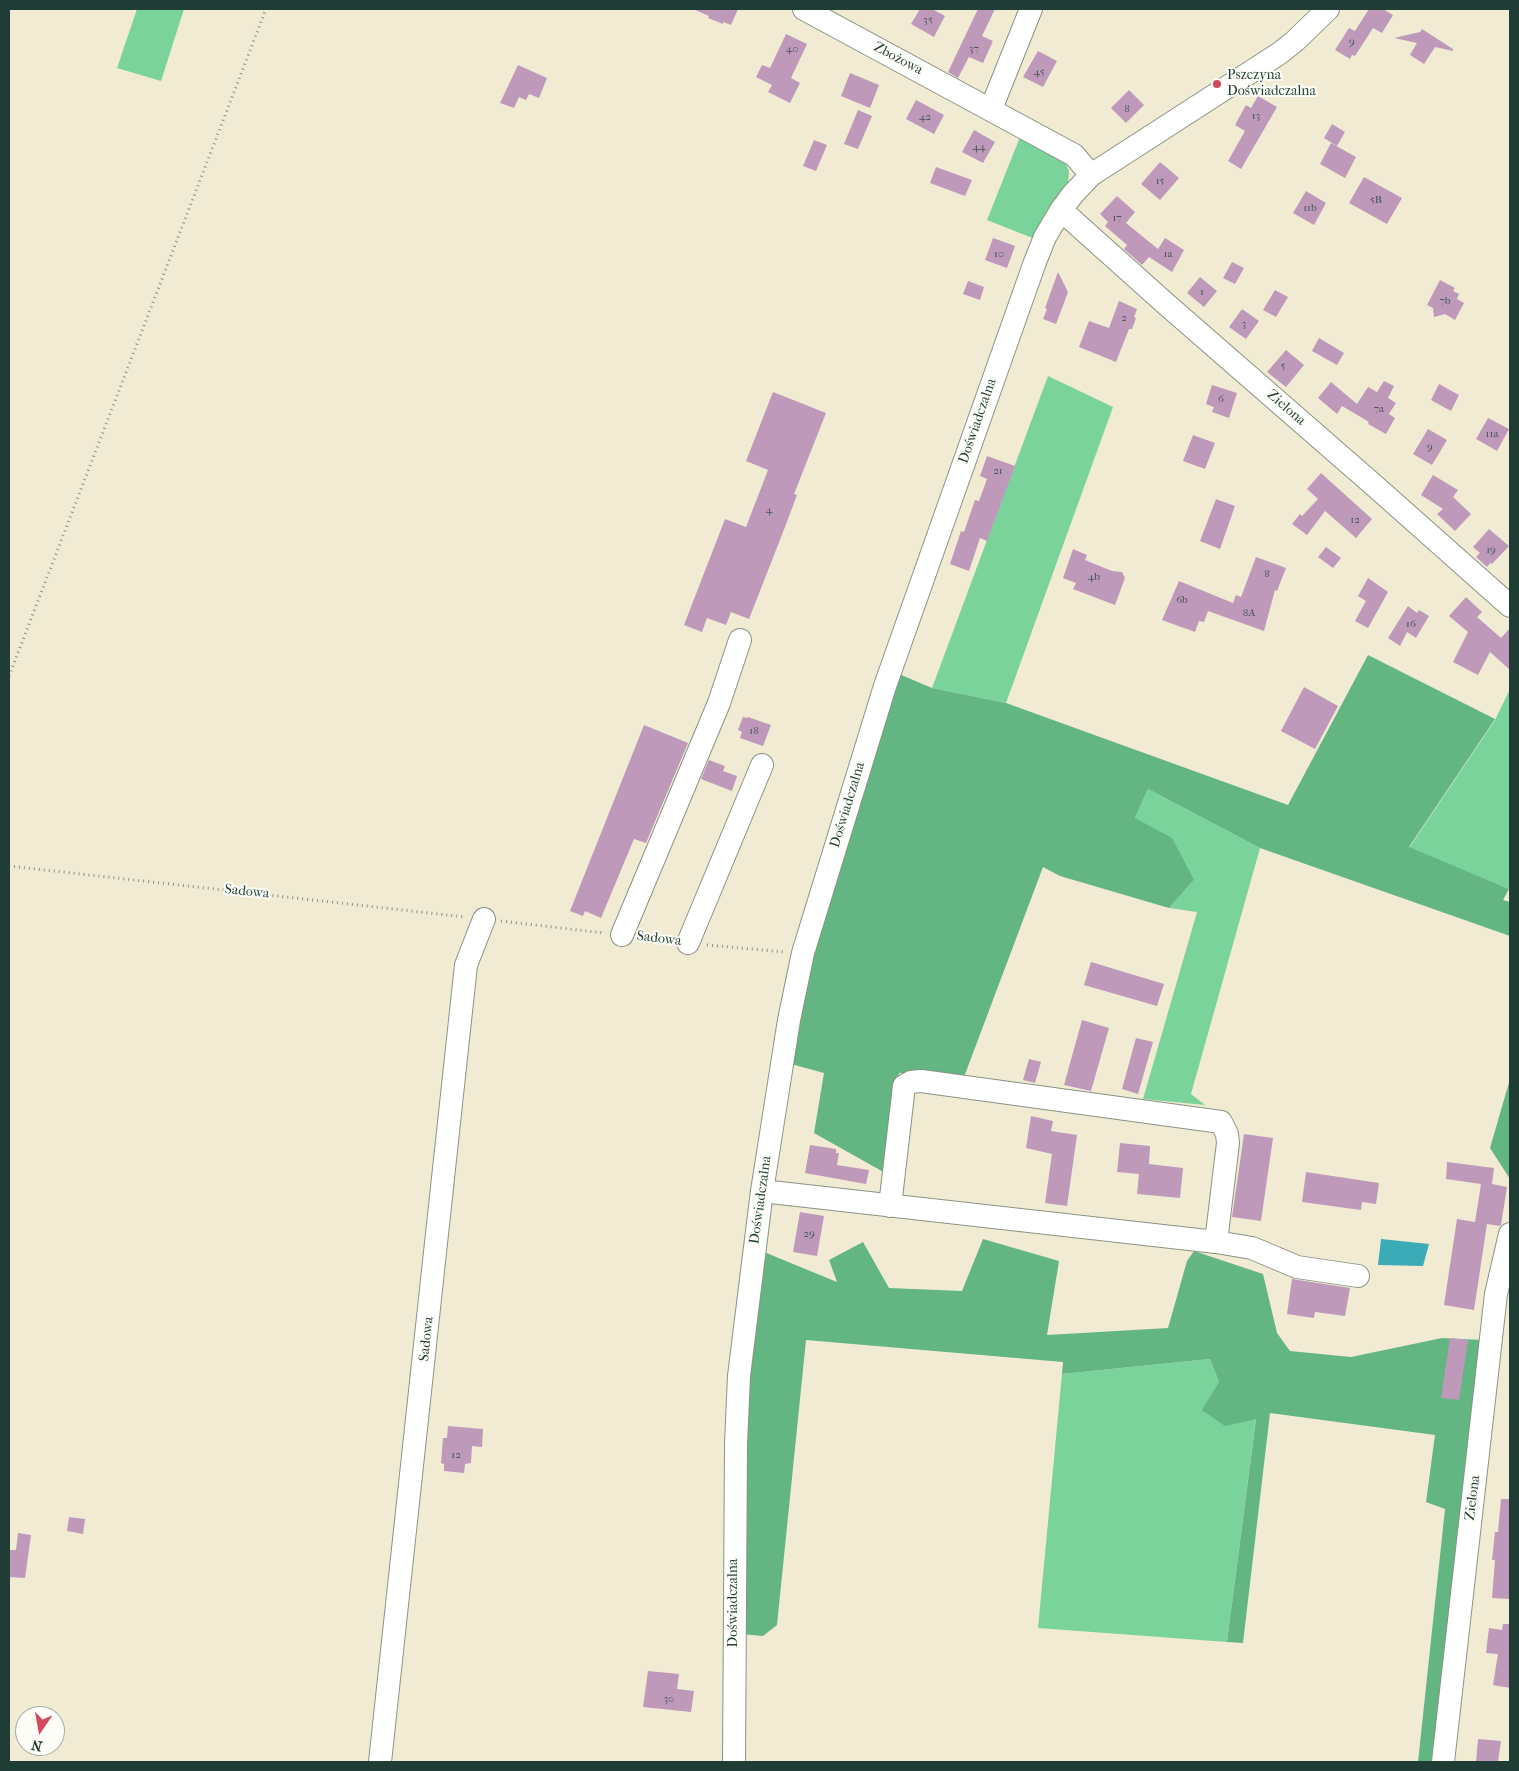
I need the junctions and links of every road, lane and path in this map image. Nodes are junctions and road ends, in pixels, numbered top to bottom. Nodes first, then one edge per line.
1 (266, 9) edge
2 (804, 9) edge
3 (1031, 9) edge
4 (1328, 9) edge
5 (991, 109) junction
6 (1091, 175) junction
7 (1061, 210) junction
8 (1510, 606) edge
9 (740, 640) dead end
10 (9, 676) edge
11 (762, 765) dead end
12 (9, 866) edge
13 (484, 919) junction
14 (622, 935) junction
15 (688, 943) junction
16 (804, 954) junction
17 (762, 1191) junction
18 (890, 1206) junction
19 (1510, 1234) edge
20 (1216, 1242) junction
21 (1358, 1276) dead end
22 (1503, 1295) edge
23 (380, 1762) edge
24 (734, 1762) edge
25 (1443, 1762) edge

1 - 10 path
2 - 5 street, Zbożowa
3 - 5 street
4 - 6 street, Doświadczalna
5 - 6 street, Zbożowa
6 - 7 street, Doświadczalna
7 - 8 street, Zielona
7 - 16 street, Doświadczalna
9 - 14 street
11 - 15 street
12 - 13 path, Sadowa
13 - 14 path, Sadowa
13 - 23 street, Sadowa
14 - 15 path, Sadowa
15 - 16 path, Sadowa
16 - 17 street, Doświadczalna
17 - 18 street
17 - 24 street, Doświadczalna
18 - 20 street
18 - 20 street
19 - 22 street, Zielona
20 - 21 street
22 - 25 street, Zielona

